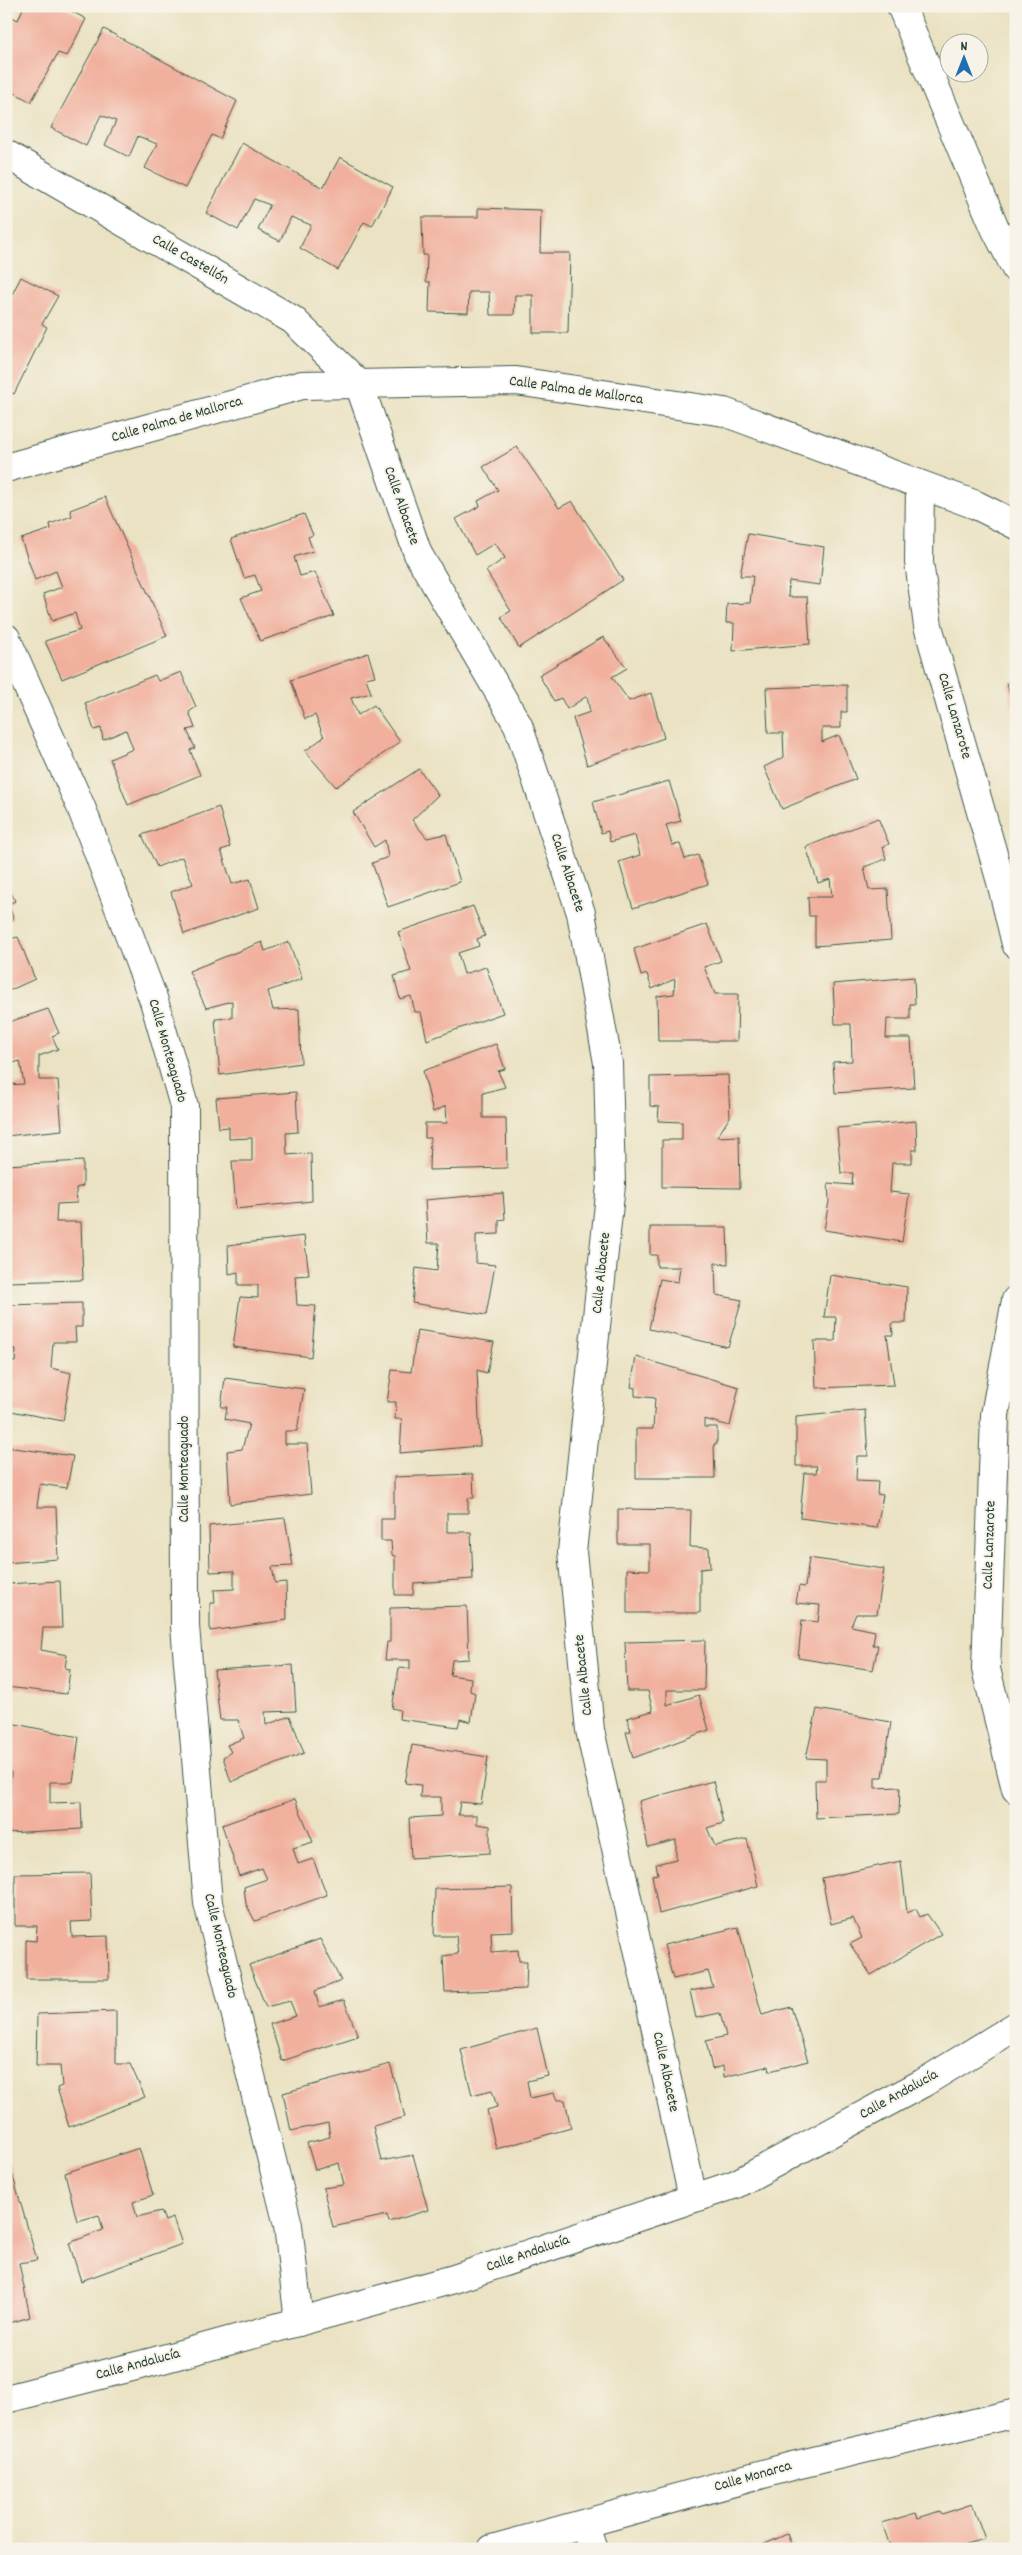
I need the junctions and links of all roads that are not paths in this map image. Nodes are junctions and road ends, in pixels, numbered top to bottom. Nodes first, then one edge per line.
1 (901, 6) edge
2 (6, 154) edge
3 (1016, 269) edge
4 (359, 384) junction
5 (6, 468) edge
6 (920, 485) junction
7 (1016, 525) edge
8 (6, 638) edge
9 (1016, 944) edge
10 (1016, 1300) edge
11 (1016, 1789) edge
12 (1016, 2026) edge
13 (693, 2198) junction
14 (299, 2322) junction
15 (6, 2399) edge
16 (1016, 2413) edge
17 (589, 2537) edge
18 (492, 2549) edge

1 - 3 street
2 - 4 street, Calle Castellón
4 - 5 street, Calle Palma de Mallorca
4 - 6 street, Calle Palma de Mallorca
4 - 13 street, Calle Albacete
6 - 7 street, Calle Palma de Mallorca
6 - 9 street, Calle Lanzarote
8 - 14 street, Calle Monteaguado
10 - 11 street, Calle Lanzarote
12 - 13 street, Calle Andalucía
13 - 14 street, Calle Andalucía
14 - 15 street, Calle Andalucía
16 - 17 street, Calle Monarca
17 - 18 street, Calle Monarca

